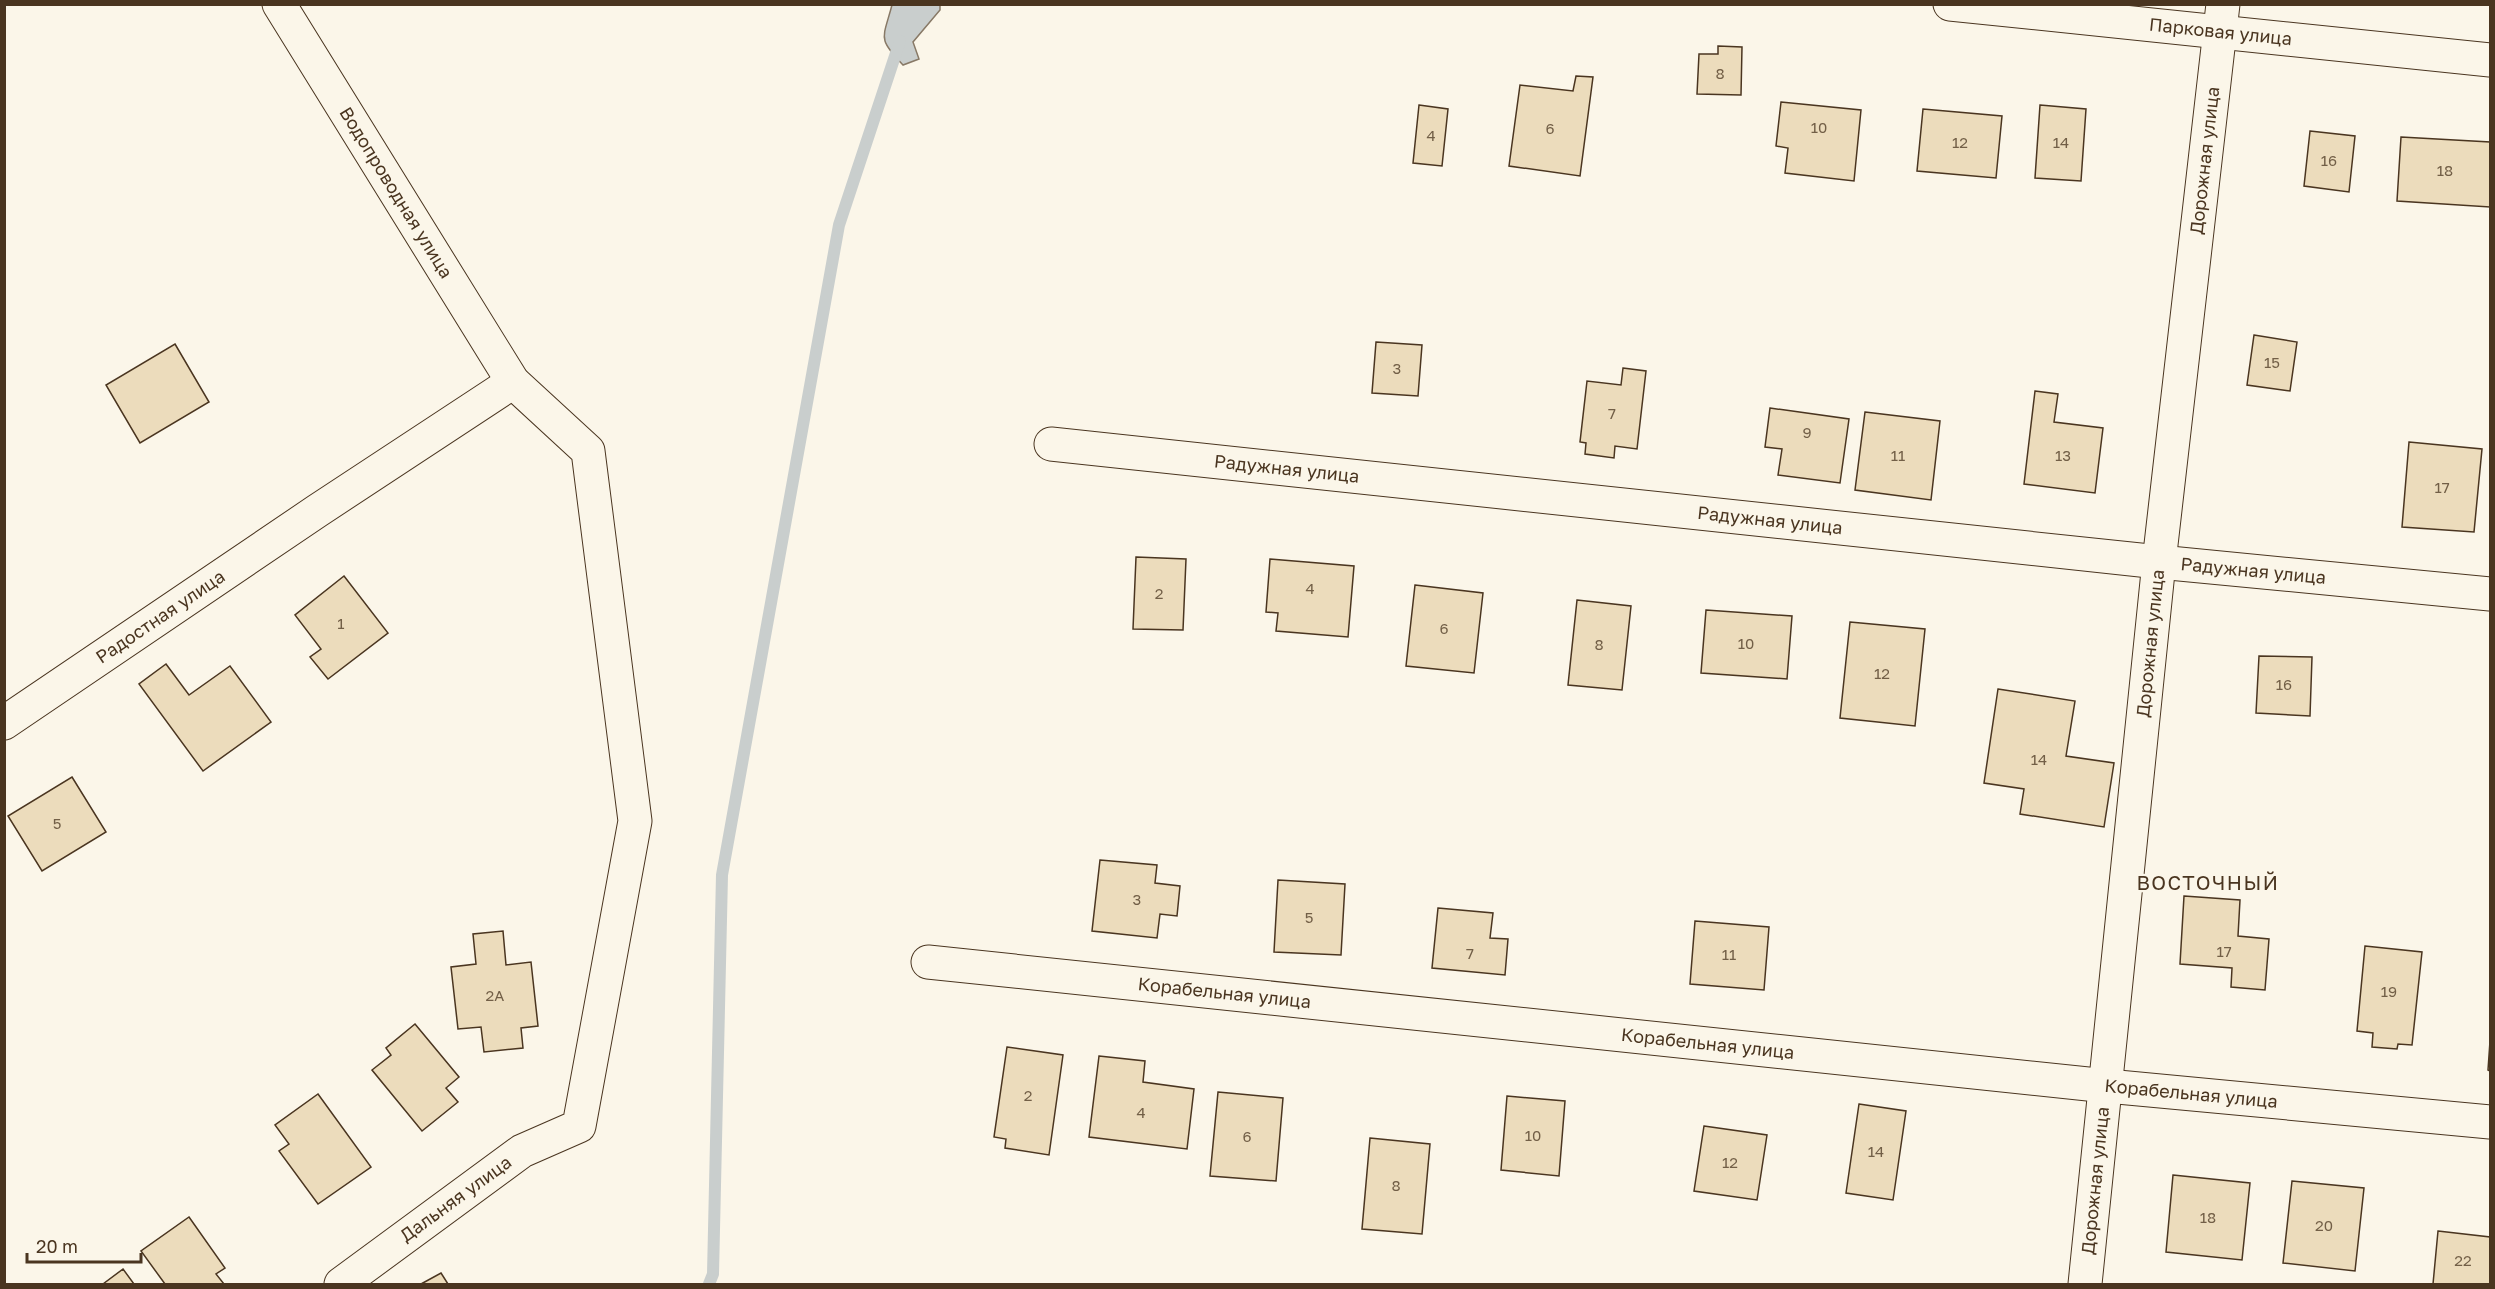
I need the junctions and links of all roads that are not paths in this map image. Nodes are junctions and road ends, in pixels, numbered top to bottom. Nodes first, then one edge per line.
1 (279, 4) edge
2 (1950, 4) edge
3 (2222, 18) edge
4 (2490, 60) edge
5 (513, 382) junction
6 (1051, 444) dead end
7 (2159, 562) junction
8 (2490, 594) edge
9 (4, 723) edge
10 (928, 962) dead end
11 (2107, 1086) junction
12 (2490, 1122) edge
13 (579, 1126) joint
14 (340, 1284) edge
15 (2085, 1284) edge

1 - 5 street, Водопроводная улица
2 - 3 street, Парковая улица
3 - 4 street, Парковая улица
3 - 7 street, Дорожная улица
5 - 9 street, Радостная улица
5 - 13 street, Водопроводная улица
6 - 7 street, Радужная улица
7 - 8 street, Радужная улица
7 - 11 street, Дорожная улица
10 - 11 street, Корабельная улица
11 - 12 street, Корабельная улица
11 - 15 street, Дорожная улица
13 - 14 street, Дальняя улица

